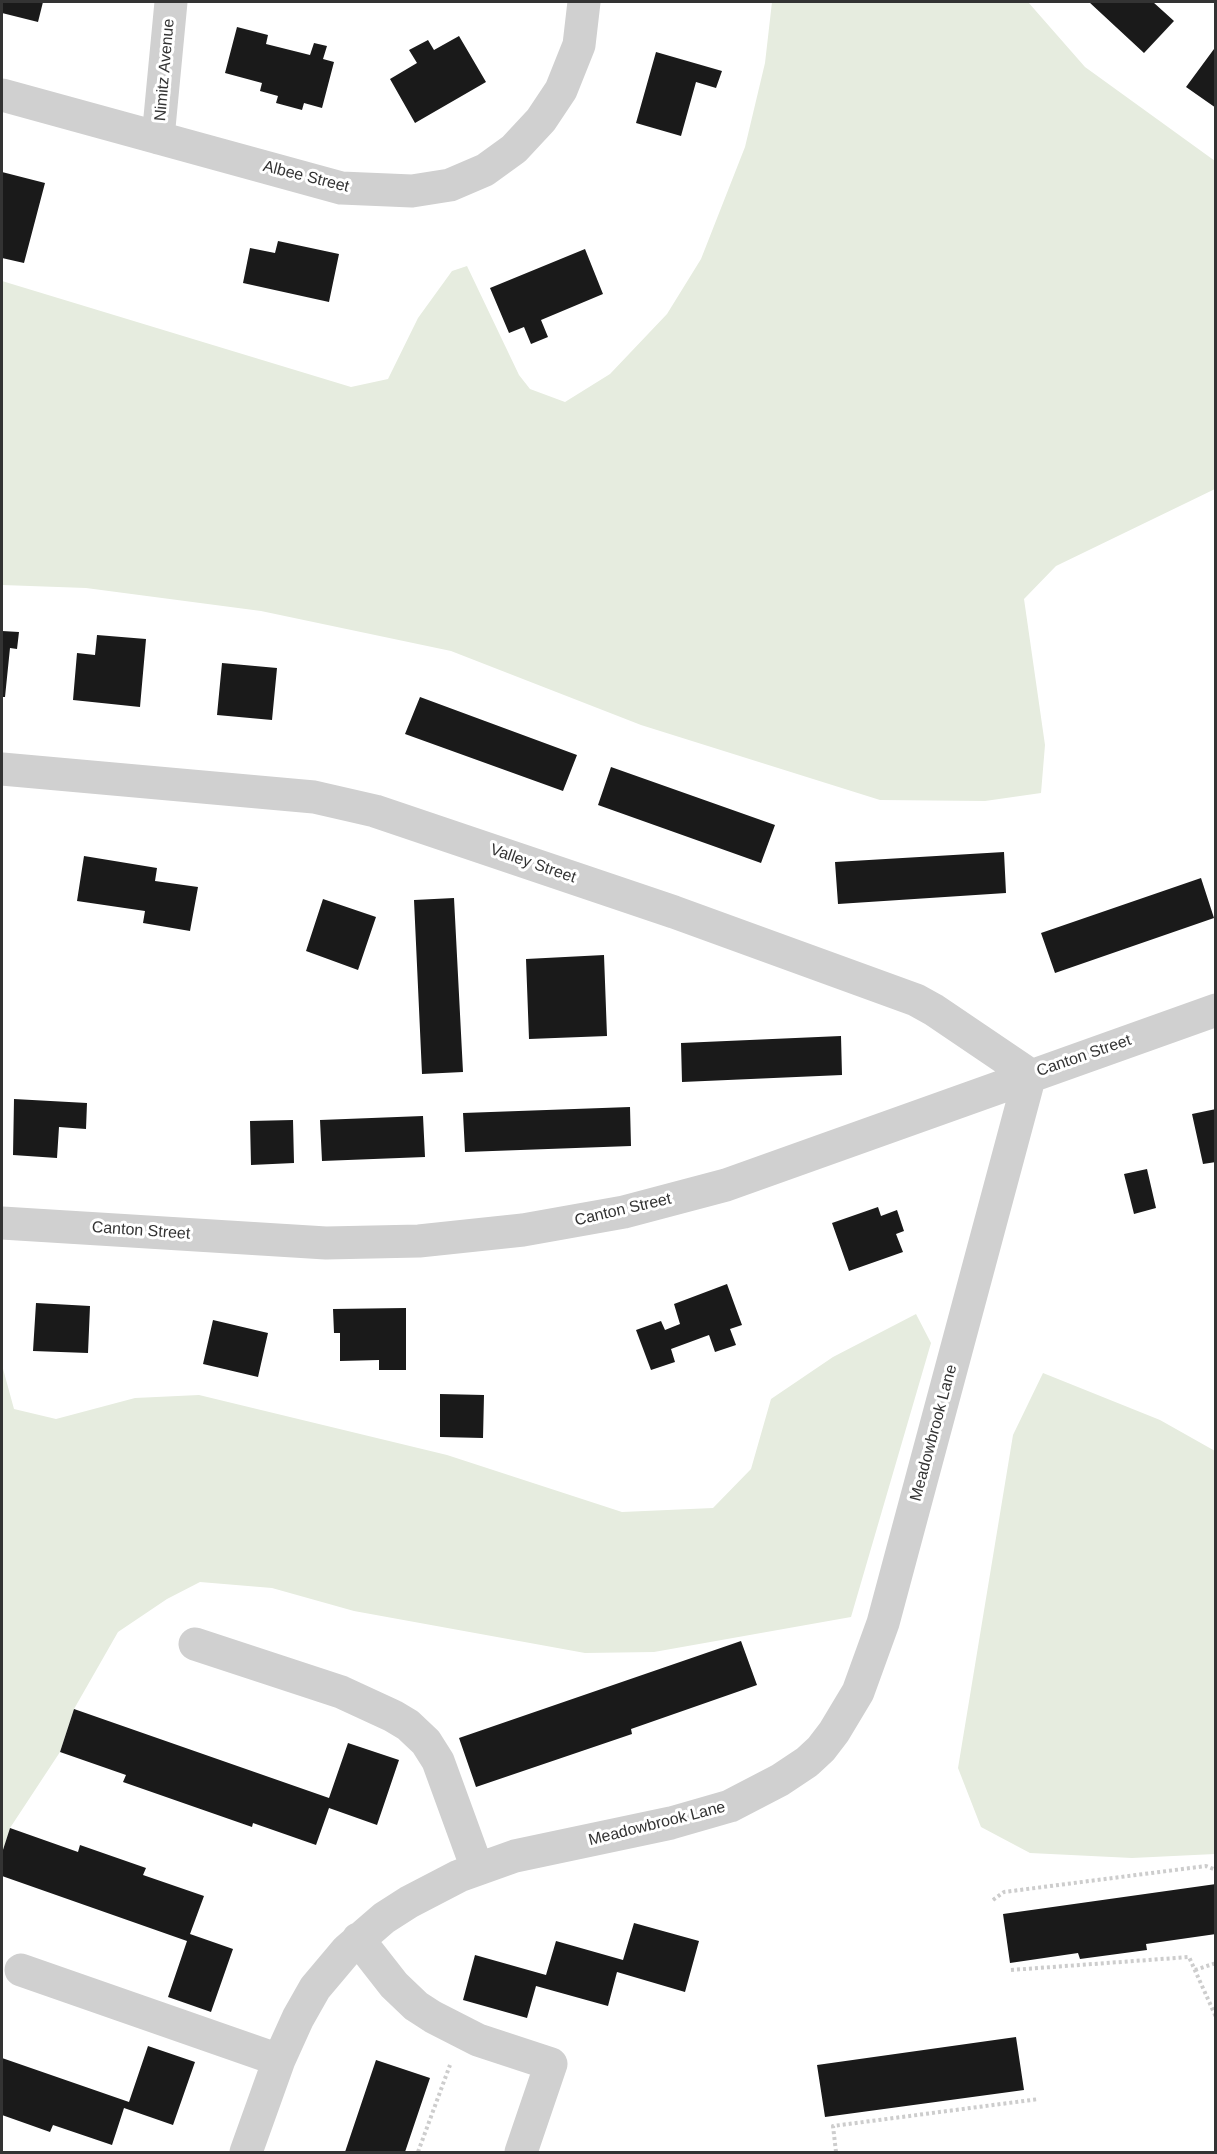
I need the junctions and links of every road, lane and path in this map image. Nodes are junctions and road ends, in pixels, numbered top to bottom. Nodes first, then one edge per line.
1 (171, 2) edge
2 (584, 2) edge
3 (2, 95) edge
4 (159, 138) junction
5 (2, 769) edge
6 (1215, 1010) edge
7 (1030, 1075) junction
8 (2, 1223) edge
9 (195, 1644) dead end
10 (477, 1868) junction
11 (1215, 1870) edge
12 (993, 1900) dead end
13 (358, 1939) junction
14 (1215, 1963) edge
15 (21, 1970) dead end
16 (1011, 1970) dead end
17 (1195, 1970) junction
18 (1215, 2017) edge
19 (454, 2056) dead end
20 (279, 2060) junction
21 (1039, 2099) dead end
22 (246, 2152) edge
23 (418, 2152) edge
24 (521, 2152) edge
25 (836, 2152) edge

1 - 4 street, Nimitz Avenue
2 - 4 street, Albee Street
3 - 4 street, Albee Street
5 - 7 street, Valley Street
6 - 7 street, Canton Street
7 - 8 street, Canton Street
7 - 10 street, Meadowbrook Lane
9 - 10 street
10 - 13 street, Meadowbrook Lane
11 - 12 path
13 - 20 street, Meadowbrook Lane
13 - 24 street
14 - 17 path
15 - 20 street
16 - 17 path
17 - 18 path
19 - 23 path
20 - 22 street, Meadowbrook Lane
21 - 25 path

